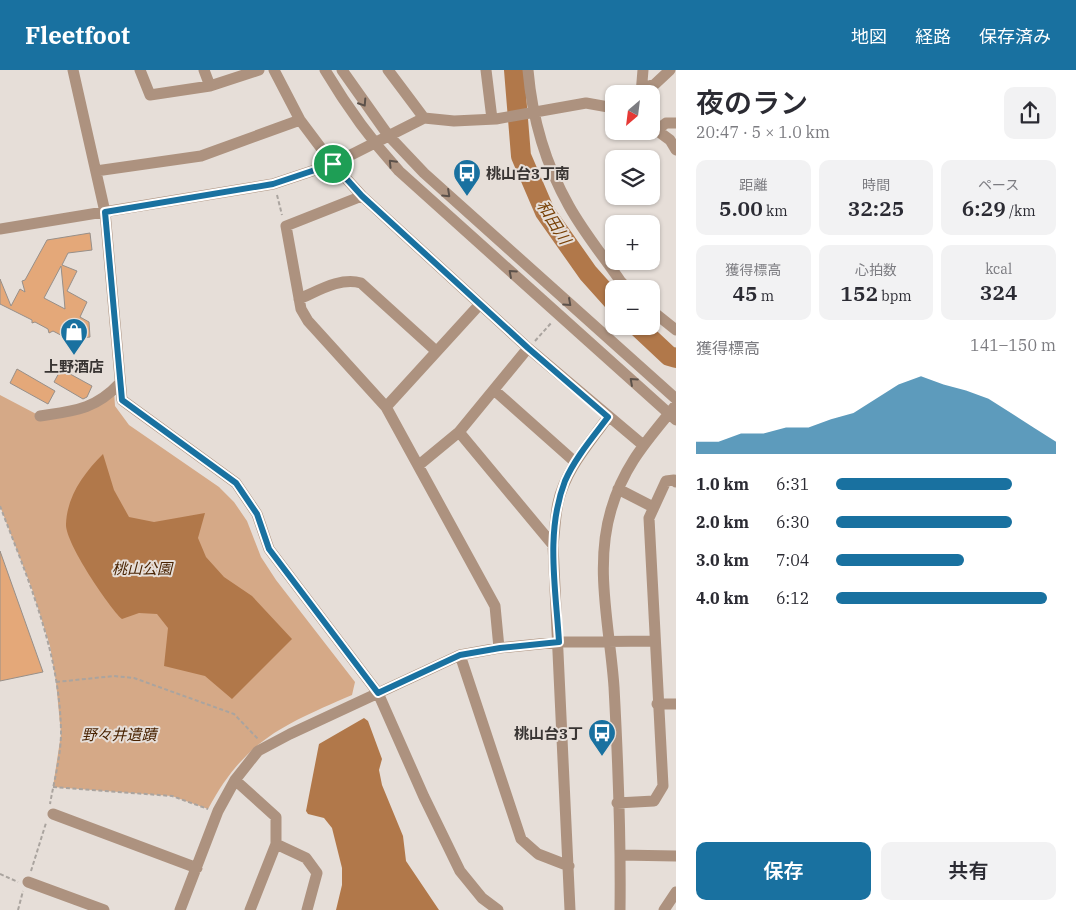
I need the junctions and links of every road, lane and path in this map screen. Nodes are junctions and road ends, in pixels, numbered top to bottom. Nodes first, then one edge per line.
1 (73, 70) edge
2 (140, 70) edge
3 (204, 70) edge
4 (259, 70) edge
5 (274, 70) edge
6 (325, 70) edge
7 (342, 70) edge
8 (388, 70) edge
9 (486, 70) edge
10 (528, 70) edge
11 (643, 70) edge
12 (670, 70) edge
13 (642, 85) edge
14 (653, 85) edge
15 (210, 86) junction
16 (605, 106) edge
17 (535, 111) junction
18 (424, 118) junction
19 (494, 119) junction
20 (300, 120) junction
21 (676, 123) edge
22 (660, 126) edge
23 (660, 132) edge
24 (388, 135) junction
25 (373, 143) junction
26 (676, 150) edge
27 (333, 164) junction
28 (96, 171) junction
29 (273, 184) junction
30 (362, 196) junction
31 (105, 212) junction
32 (286, 226) junction
33 (0, 229) edge
34 (621, 280) edge
35 (299, 299) junction
36 (480, 304) junction
37 (559, 315) junction
38 (660, 317) edge
39 (676, 330) edge
40 (528, 348) junction
41 (436, 351) junction
42 (120, 383) junction
43 (494, 390) junction
44 (676, 399) edge
45 (386, 407) junction
46 (674, 413) edge
47 (40, 416) dead end
48 (608, 417) junction
49 (459, 432) junction
50 (644, 445) junction
51 (575, 462) junction
52 (419, 465) junction
53 (676, 482) edge
54 (618, 490) junction
55 (0, 506) edge
56 (653, 507) junction
57 (553, 545) junction
58 (610, 641) junction
59 (654, 641) junction
60 (559, 642) junction
61 (500, 648) junction
62 (460, 655) junction
63 (56, 682) junction
64 (378, 693) junction
65 (657, 704) junction
66 (676, 704) edge
67 (265, 747) junction
68 (235, 780) junction
69 (53, 787) junction
70 (617, 803) junction
71 (218, 811) junction
72 (50, 813) junction
73 (276, 844) junction
74 (620, 855) junction
75 (676, 856) edge
76 (569, 866) junction
77 (197, 868) junction
78 (0, 874) edge
79 (28, 882) joint
80 (676, 892) edge
81 (18, 910) edge
82 (104, 910) edge
83 (180, 910) edge
84 (250, 910) edge
85 (307, 910) edge
86 (498, 910) edge
87 (570, 910) edge
88 (620, 910) edge
89 (664, 910) edge

1 - 28 street
2 - 15 street
3 - 15 street
4 - 15 street
5 - 20 street
6 - 25 street
7 -> 24 street
8 - 18 street
9 - 19 street
10 - 17 street
11 - 13 street
12 - 14 street
16 - 17 street
17 - 19 street
17 - 34 street
18 - 19 street
18 - 24 street
20 - 27 street
20 - 28 street
21 - 22 street
23 - 26 street
24 - 25 street
24 -> 44 street
25 - 27 street
37 -> 25 street
27 - 29 street
27 - 30 street
28 - 31 street
29 - 31 street
29 - 32 path
30 - 32 street
30 - 36 street
31 - 33 street
31 - 42 street
32 - 35 street
35 - 41 street
35 - 45 street
36 - 40 street
36 - 41 street
37 - 40 path
46 -> 37 street
38 - 39 street
40 - 43 street
40 - 48 street
41 - 45 street
42 - 47 street
42 - 64 street
43 - 49 street
43 - 51 street
45 - 52 street
46 - 50 street
48 - 50 street
48 - 51 street
49 - 52 street
49 - 57 street
50 - 54 street
51 - 57 street
52 - 61 street
53 - 56 street
54 - 56 street
54 - 58 street
55 - 63 path
56 - 59 street
57 - 60 street
58 - 59 street
58 - 60 street
58 - 70 street
59 - 65 street
60 - 61 street
60 - 76 street
61 - 62 street
62 - 64 street
62 - 76 street
63 - 67 path
63 - 69 path
64 - 67 street
64 - 86 street
65 - 66 street
65 - 70 street
67 - 68 street
68 - 71 street
68 - 73 street
69 - 71 path
69 - 72 path
70 - 74 street
71 - 77 street
72 - 77 street
72 - 79 path
73 - 84 street
73 - 85 street
74 - 75 street
74 - 88 street
76 - 87 street
77 - 83 street
78 - 81 path
79 - 82 street
80 - 89 street

